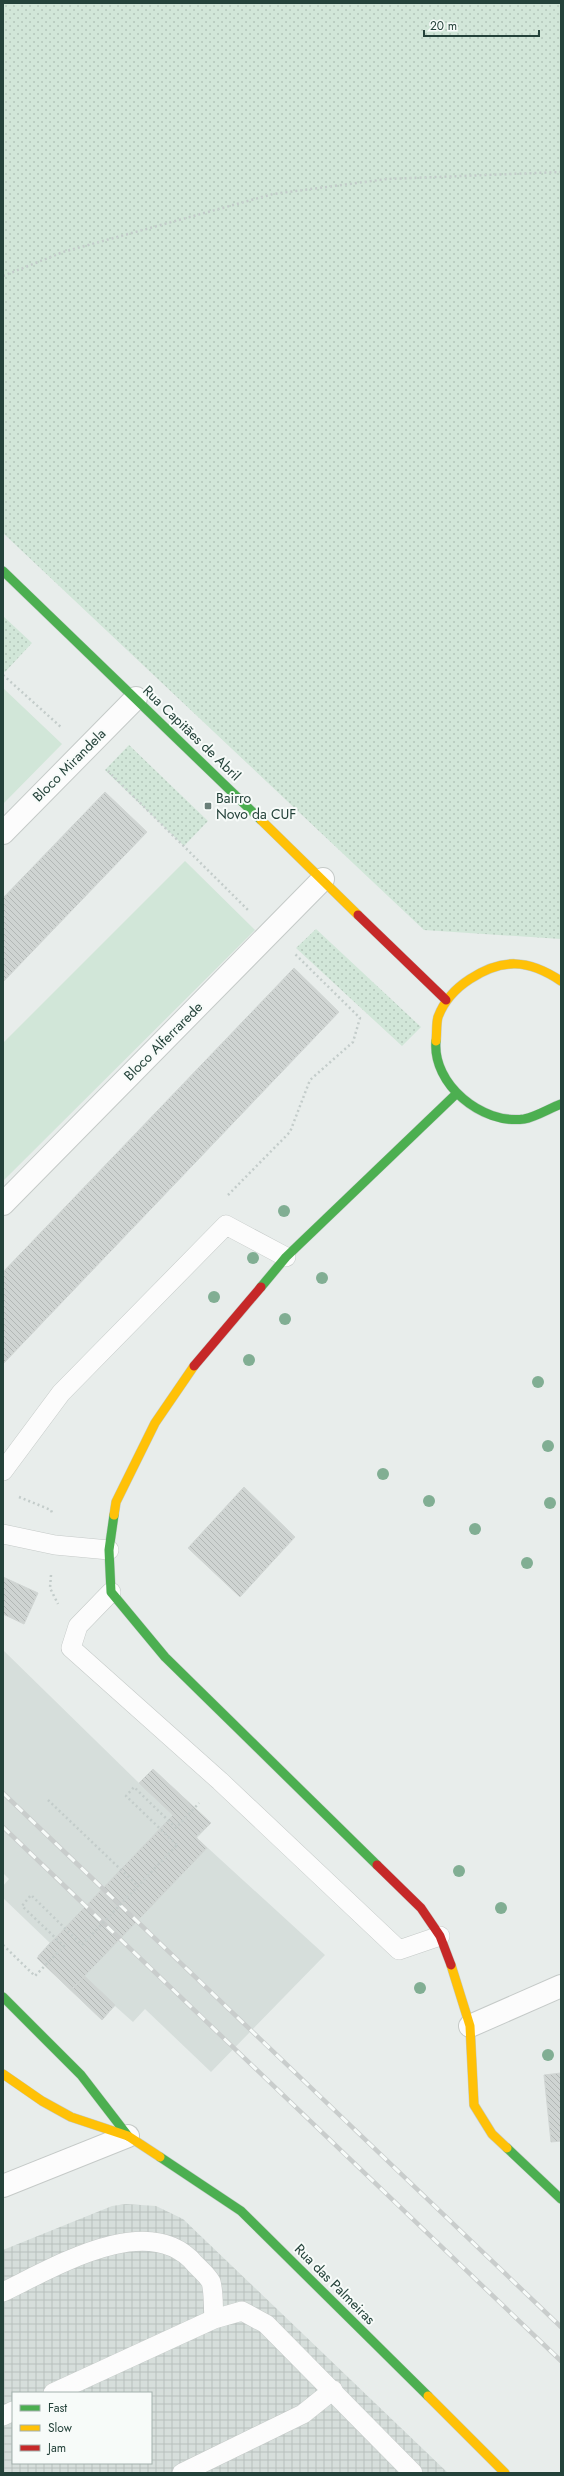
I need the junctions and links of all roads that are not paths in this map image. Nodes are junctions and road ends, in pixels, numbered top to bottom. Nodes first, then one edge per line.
1 (3, 571) edge
2 (136, 698) junction
3 (3, 833) edge
4 (323, 879) junction
5 (561, 981) edge
6 (446, 1000) junction
7 (455, 1095) junction
8 (561, 1104) edge
9 (3, 1204) edge
10 (286, 1257) junction
11 (3, 1471) edge
12 (3, 1534) edge
13 (109, 1550) junction
14 (111, 1592) junction
15 (440, 1936) junction
16 (561, 1986) edge
17 (3, 1997) edge
18 (470, 2026) junction
19 (3, 2074) edge
20 (128, 2136) junction
21 (3, 2186) edge
22 (561, 2199) edge
23 (3, 2292) edge
24 (214, 2318) junction
25 (333, 2390) junction
26 (55, 2392) edge
27 (12, 2412) edge
28 (3, 2416) edge
29 (182, 2473) edge
30 (413, 2473) edge
31 (505, 2473) edge

1 - 2 street, Rua Capitães de Abril
2 - 3 street, Bloco Mirandela
2 - 4 street, Rua Capitães de Abril
4 - 6 street, Rua Capitães de Abril
4 - 9 street, Bloco Alferrarede
5 - 6 street
6 - 7 street
7 - 8 street
7 - 10 street
10 - 11 lane
10 - 13 street
12 - 13 lane
13 - 14 street
14 - 15 street
14 - 15 lane
15 - 18 street
16 - 18 street
17 - 20 street
18 - 22 street
19 - 20 street
20 - 21 street
20 - 31 street, Rua das Palmeiras
23 - 24 lane
24 - 25 lane
24 - 26 lane
25 - 29 lane
25 - 30 lane
27 - 28 lane

